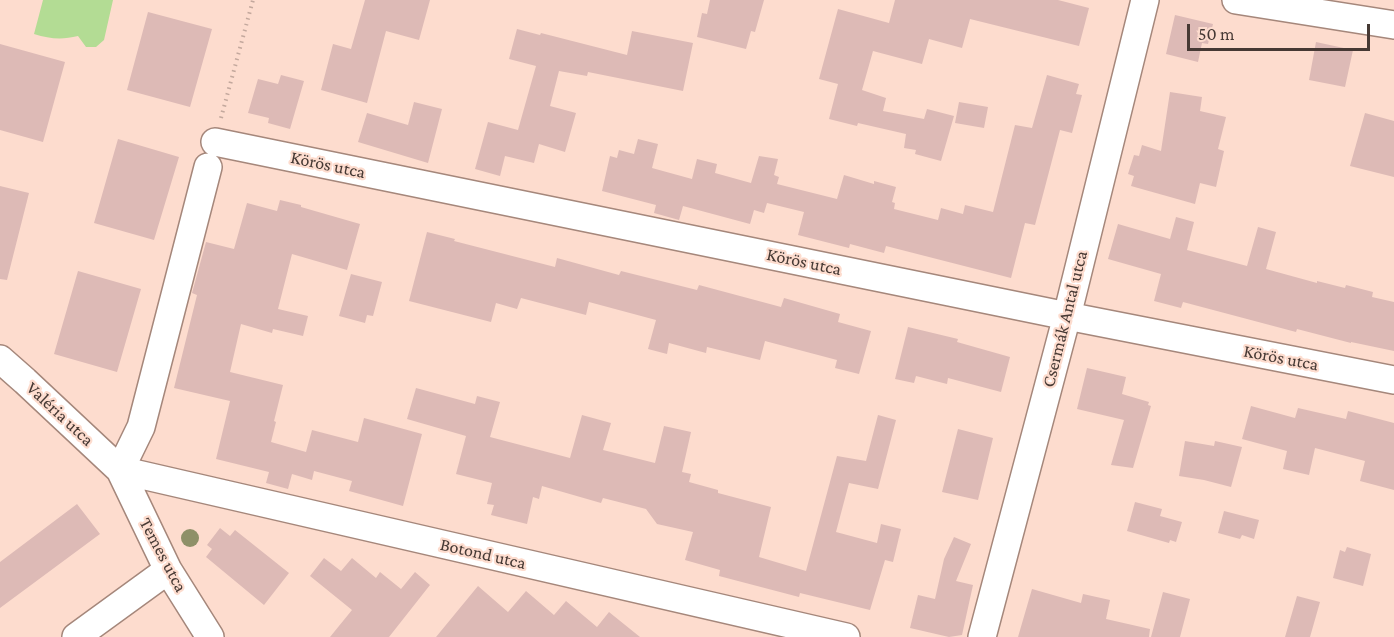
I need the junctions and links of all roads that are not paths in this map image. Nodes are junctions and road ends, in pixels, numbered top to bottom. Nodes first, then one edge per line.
1 (1145, 0) edge
2 (1236, 0) edge
3 (1394, 25) edge
4 (1067, 316) junction
5 (0, 359) edge
6 (1394, 380) edge
7 (120, 470) junction
8 (168, 570) junction
9 (76, 637) edge
10 (210, 637) edge
11 (846, 637) edge
12 (982, 637) edge

1 - 4 street, Csermák Antal utca
2 - 3 street
4 - 6 street, Körös utca
4 - 7 street, Körös utca
4 - 12 street, Csermák Antal utca
5 - 7 street, Valéria utca
7 - 8 street, Temes utca
7 - 11 street, Botond utca
8 - 9 street
8 - 10 street, Temes utca

